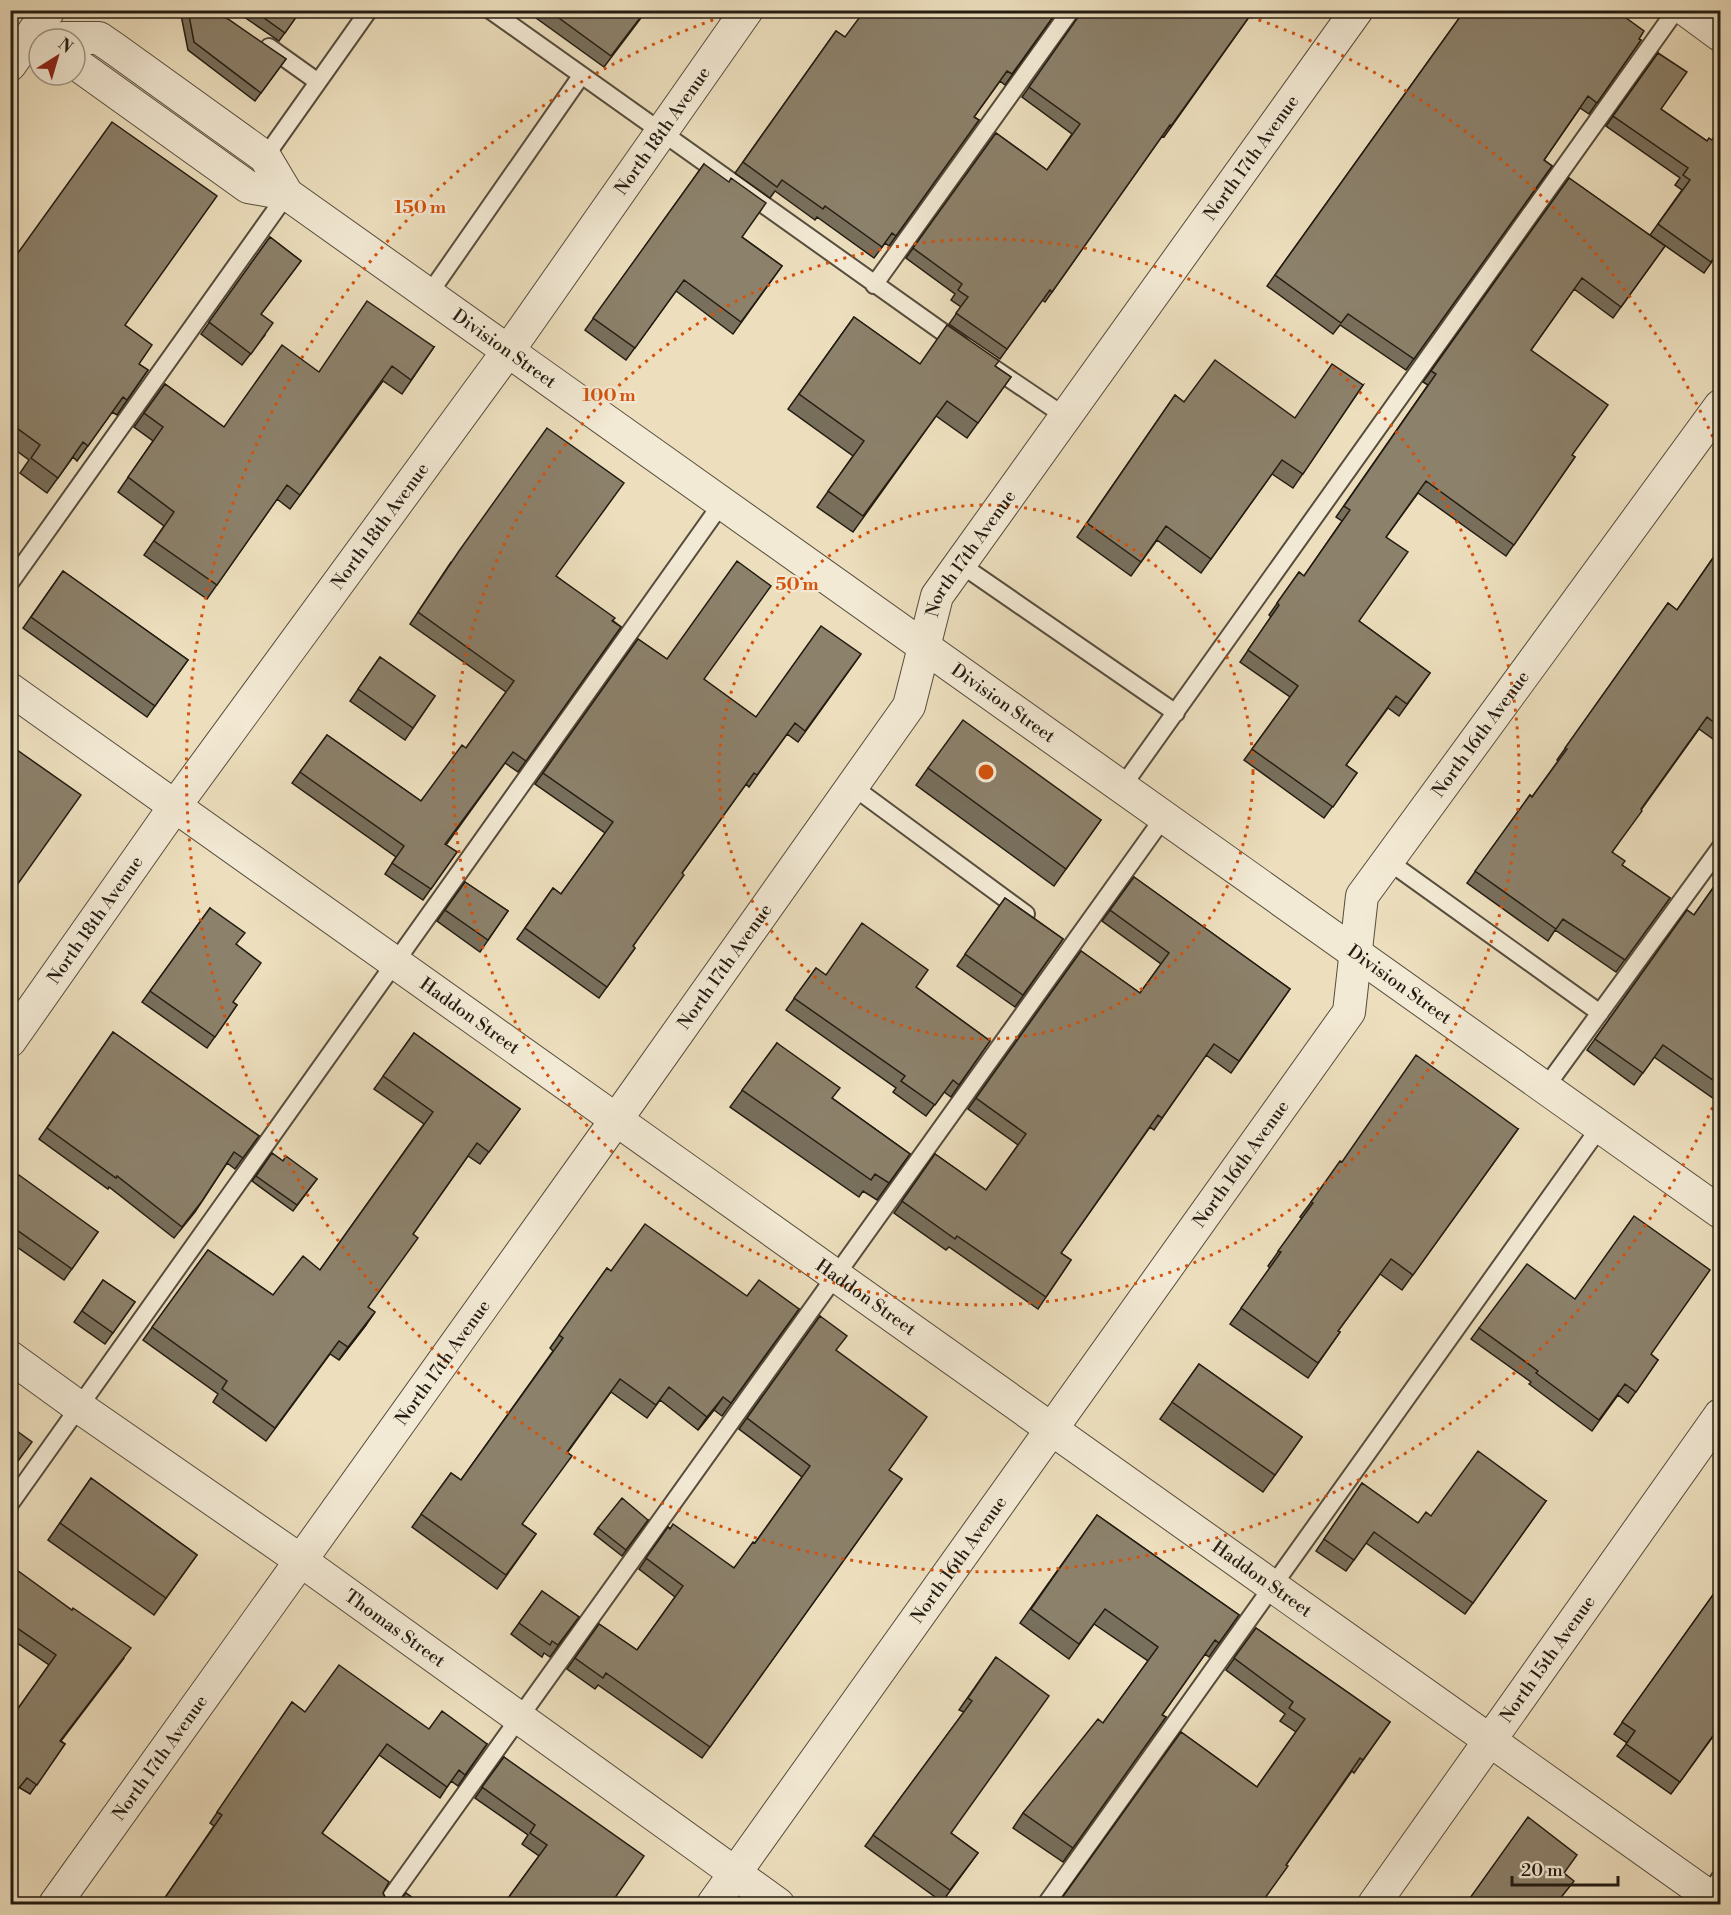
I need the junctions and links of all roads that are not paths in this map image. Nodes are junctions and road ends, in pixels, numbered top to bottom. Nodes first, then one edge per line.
1 (369, 10) edge
2 (490, 10) edge
3 (747, 10) edge
4 (1071, 10) edge
5 (1357, 10) edge
6 (1676, 10) edge
7 (1686, 10) edge
8 (1720, 35) edge
9 (87, 36) edge
10 (254, 37) edge
11 (27, 52) edge
12 (87, 58) edge
13 (10, 65) edge
14 (581, 76) junction
15 (318, 82) junction
16 (660, 133) junction
17 (265, 157) junction
18 (287, 194) junction
19 (874, 285) junction
20 (429, 294) junction
21 (508, 351) junction
22 (1720, 406) edge
23 (1066, 417) junction
24 (722, 503) junction
25 (960, 564) junction
26 (10, 583) edge
27 (924, 648) junction
28 (10, 690) edge
29 (1176, 712) junction
30 (852, 786) junction
31 (1122, 787) junction
32 (175, 806) junction
33 (1164, 817) junction
34 (1720, 848) edge
35 (1388, 861) junction
36 (1042, 925) edge
37 (1355, 952) junction
38 (395, 963) junction
39 (1600, 1013) junction
40 (10, 1041) edge
41 (1545, 1088) junction
42 (616, 1120) junction
43 (1600, 1127) junction
44 (1720, 1212) edge
45 (835, 1276) junction
46 (10, 1357) edge
47 (79, 1407) junction
48 (1720, 1415) edge
49 (1052, 1429) junction
50 (10, 1504) edge
51 (300, 1560) junction
52 (1273, 1587) junction
53 (519, 1719) junction
54 (1490, 1741) junction
55 (734, 1874) junction
56 (1713, 1895) edge
57 (55, 1905) edge
58 (386, 1905) edge
59 (713, 1905) edge
60 (778, 1905) edge
61 (1046, 1905) edge
62 (1374, 1905) edge

1 - 15 lane
2 - 14 lane
3 - 16 street, North 18th Avenue
4 - 19 lane
5 - 23 street, North 17th Avenue
6 - 29 lane
7 - 8 street
9 - 17 street, Division Street
10 - 15 lane
11 - 13 street
12 - 18 street, Division Street
14 - 16 lane
14 - 20 lane
15 - 17 lane
16 - 19 lane
16 - 21 street, North 18th Avenue
17 - 18 street, Division Street
18 - 20 street, Division Street
18 - 26 lane
19 - 23 lane
20 - 21 street, Division Street
21 - 24 street, Division Street
21 - 32 street, North 18th Avenue
22 - 35 street, North 16th Avenue
23 - 25 street, North 17th Avenue
24 - 27 street, Division Street
24 - 38 lane
25 - 27 street, North 17th Avenue
25 - 29 lane
27 - 30 street, North 17th Avenue
27 - 31 street, Division Street
28 - 32 street, Haddon Street
29 - 31 lane
30 - 36 lane
30 - 42 street, North 17th Avenue
31 - 33 street, Division Street
32 - 38 street, Haddon Street
32 - 40 street, North 18th Avenue
33 - 37 street, Division Street
33 - 45 lane
34 - 39 lane
35 - 37 street, North 16th Avenue
35 - 39 lane
37 - 41 street, Division Street
37 - 49 street, North 16th Avenue
38 - 42 street, Haddon Street
38 - 47 lane
39 - 41 lane
41 - 43 street, Division Street
42 - 45 street, Haddon Street
42 - 51 street, North 17th Avenue
43 - 44 street, Division Street
43 - 52 lane
45 - 49 street, Haddon Street
45 - 53 lane
46 - 47 street, Thomas Street
47 - 50 lane
47 - 51 street, Thomas Street
48 - 54 street, North 15th Avenue
49 - 52 street, Haddon Street
49 - 55 street, North 16th Avenue
51 - 53 street, Thomas Street
51 - 57 street, North 17th Avenue
52 - 54 street, Haddon Street
52 - 61 lane
53 - 55 street, Thomas Street
53 - 58 lane
54 - 56 street, Haddon Street
54 - 62 street, North 15th Avenue
55 - 59 street, North 16th Avenue
55 - 60 street, Thomas Street

